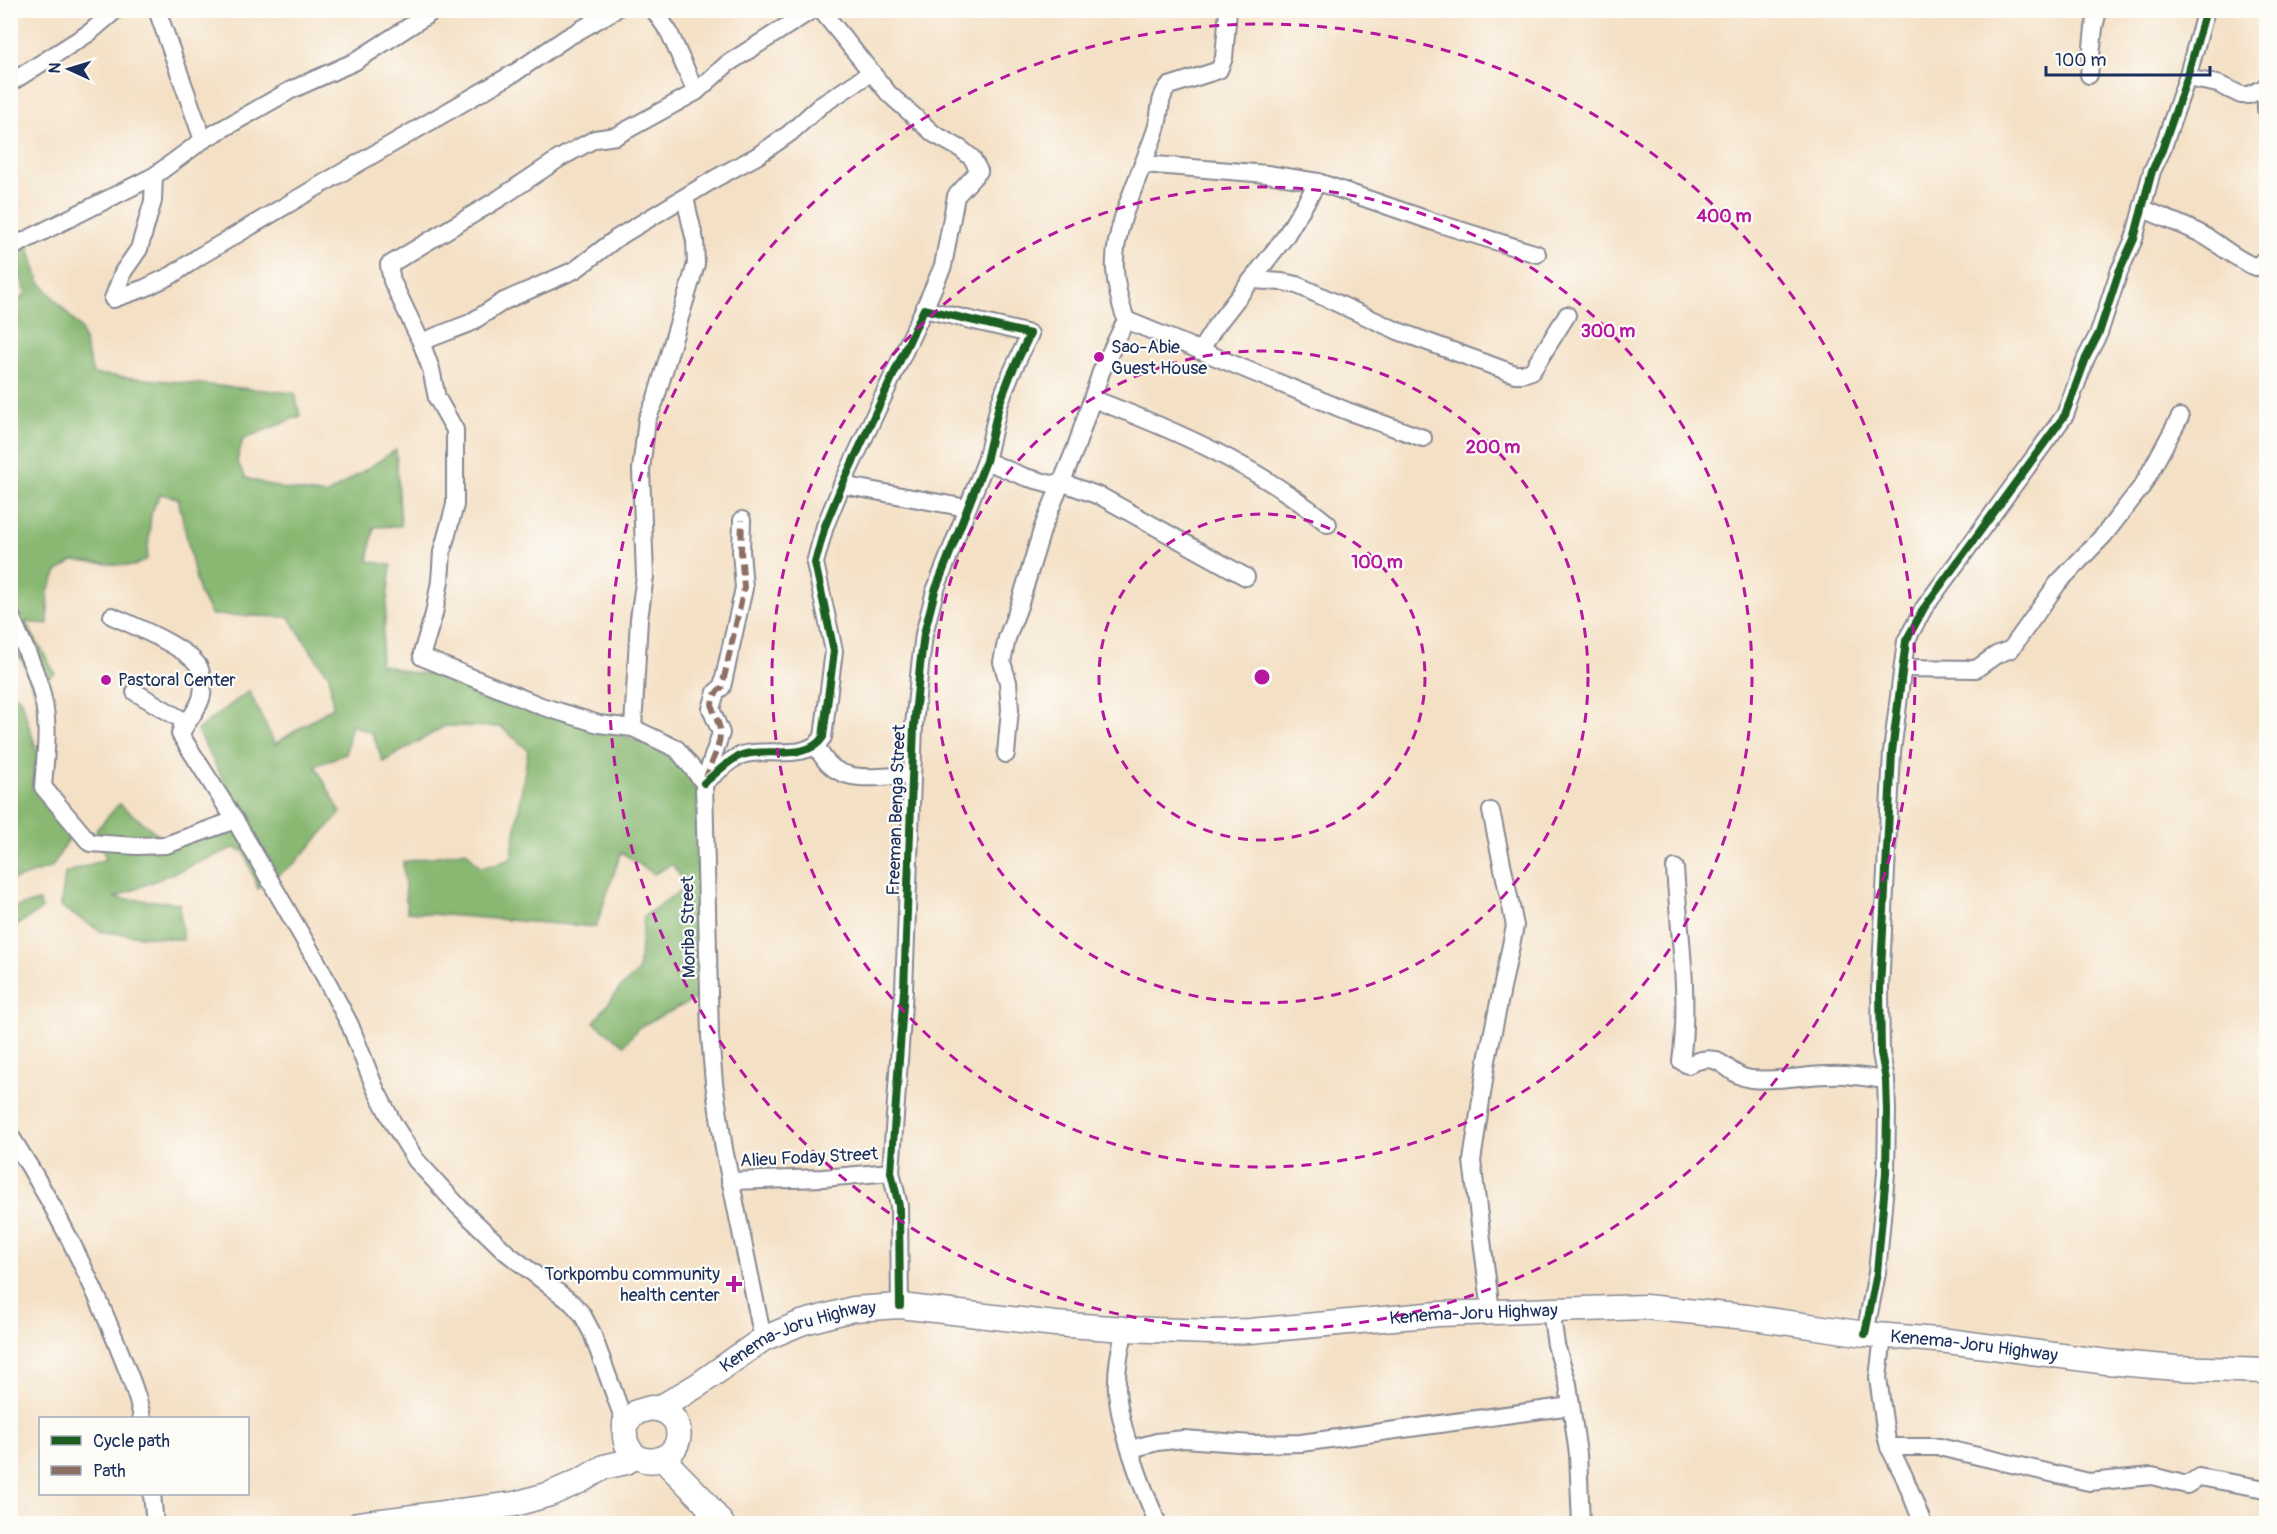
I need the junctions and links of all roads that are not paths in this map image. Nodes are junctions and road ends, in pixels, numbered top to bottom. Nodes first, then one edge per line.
1 (116, 10) edge
2 (157, 10) edge
3 (435, 10) edge
4 (615, 10) edge
5 (812, 10) edge
6 (821, 10) edge
7 (1228, 10) edge
8 (2098, 10) edge
9 (2206, 10) edge
10 (658, 14) edge
11 (872, 72) junction
12 (2089, 75) dead end
13 (2187, 78) junction
14 (10, 83) edge
15 (2266, 86) edge
16 (696, 92) junction
17 (2266, 109) edge
18 (203, 140) junction
19 (1143, 164) junction
20 (154, 176) junction
21 (1318, 182) junction
22 (685, 198) junction
23 (2142, 208) junction
24 (10, 248) edge
25 (1537, 254) dead end
26 (2266, 258) edge
27 (1253, 280) junction
28 (924, 309) junction
29 (1567, 315) dead end
30 (1126, 320) junction
31 (421, 342) junction
32 (1200, 351) junction
33 (1093, 399) junction
34 (2180, 417) dead end
35 (1423, 438) dead end
36 (986, 461) junction
37 (1061, 482) junction
38 (842, 485) junction
39 (967, 507) junction
40 (742, 520) dead end
41 (1328, 524) dead end
42 (1246, 577) dead end
43 (10, 613) edge
44 (112, 616) dead end
45 (1903, 668) junction
46 (135, 692) dead end
47 (633, 728) junction
48 (180, 734) junction
49 (817, 746) junction
50 (1006, 754) dead end
51 (911, 775) junction
52 (704, 783) junction
53 (1491, 811) dead end
54 (235, 820) junction
55 (1675, 868) dead end
56 (1886, 1080) junction
57 (10, 1135) edge
58 (891, 1172) junction
59 (730, 1181) junction
60 (900, 1306) junction
61 (1551, 1310) junction
62 (1491, 1311) junction
63 (1125, 1329) junction
64 (1874, 1335) junction
65 (763, 1339) junction
66 (2266, 1371) edge
67 (1571, 1406) junction
68 (667, 1415) junction
69 (141, 1417) edge
70 (629, 1439) junction
71 (1889, 1447) junction
72 (1131, 1449) junction
73 (669, 1454) junction
74 (2266, 1489) edge
75 (152, 1495) edge
76 (446, 1519) edge
77 (155, 1524) edge
78 (359, 1524) edge
79 (722, 1524) edge
80 (1158, 1524) edge
81 (1581, 1524) edge
82 (1923, 1524) edge

1 - 14 street
2 - 18 street
3 - 18 street
4 - 20 street
5 - 16 street
6 - 11 street
7 - 19 street
8 - 12 street
9 - 13 street
10 - 16 street
11 - 22 street
11 - 28 street
13 - 15 street
13 - 23 street
15 - 17 street
16 - 31 street
18 - 20 street
19 - 21 street
19 - 30 street
20 - 24 street
21 - 25 street
21 - 27 street
22 - 31 street
22 - 47 street
23 - 26 street
23 - 45 street
27 - 29 street
27 - 32 street
28 - 36 street, Freeman Benga Street
28 - 38 street
30 - 32 street
30 - 33 street
31 - 47 street
32 - 35 street
33 - 37 street
33 - 41 street
34 - 45 street
36 - 37 street
36 - 39 street, Freeman Benga Street
37 - 42 street
37 - 50 street
38 - 39 street
38 - 49 street
39 - 51 street, Freeman Benga Street
40 - 52 street, Moriba Street
43 - 54 street
44 - 48 street
45 - 56 street
46 - 48 street
47 - 52 street
48 - 54 street
49 - 51 street
49 - 52 street
51 - 58 street, Freeman Benga Street
52 - 59 street, Moriba Street
53 - 62 street
54 - 70 street
55 - 56 street
56 - 64 street
57 - 69 street
58 - 59 street, Alieu Foday Street
58 - 60 street, Freeman Benga Street
59 - 65 street, Moriba Street
60 - 63 highway, Kenema-Joru Highway
60 - 65 highway, Kenema-Joru Highway
61 - 62 highway, Kenema-Joru Highway
61 - 64 highway, Kenema-Joru Highway
61 - 67 street
62 - 63 highway, Kenema-Joru Highway
63 - 72 street
64 - 66 highway, Kenema-Joru Highway
64 - 71 street
65 - 68 highway, Kenema-Joru Highway
67 - 72 street
67 - 81 street
68 - 70 highway
68 - 73 highway
70 - 73 highway
70 - 76 highway
71 - 74 street
71 - 82 street
72 - 80 street
73 - 79 highway
75 - 77 street
76 - 78 highway

